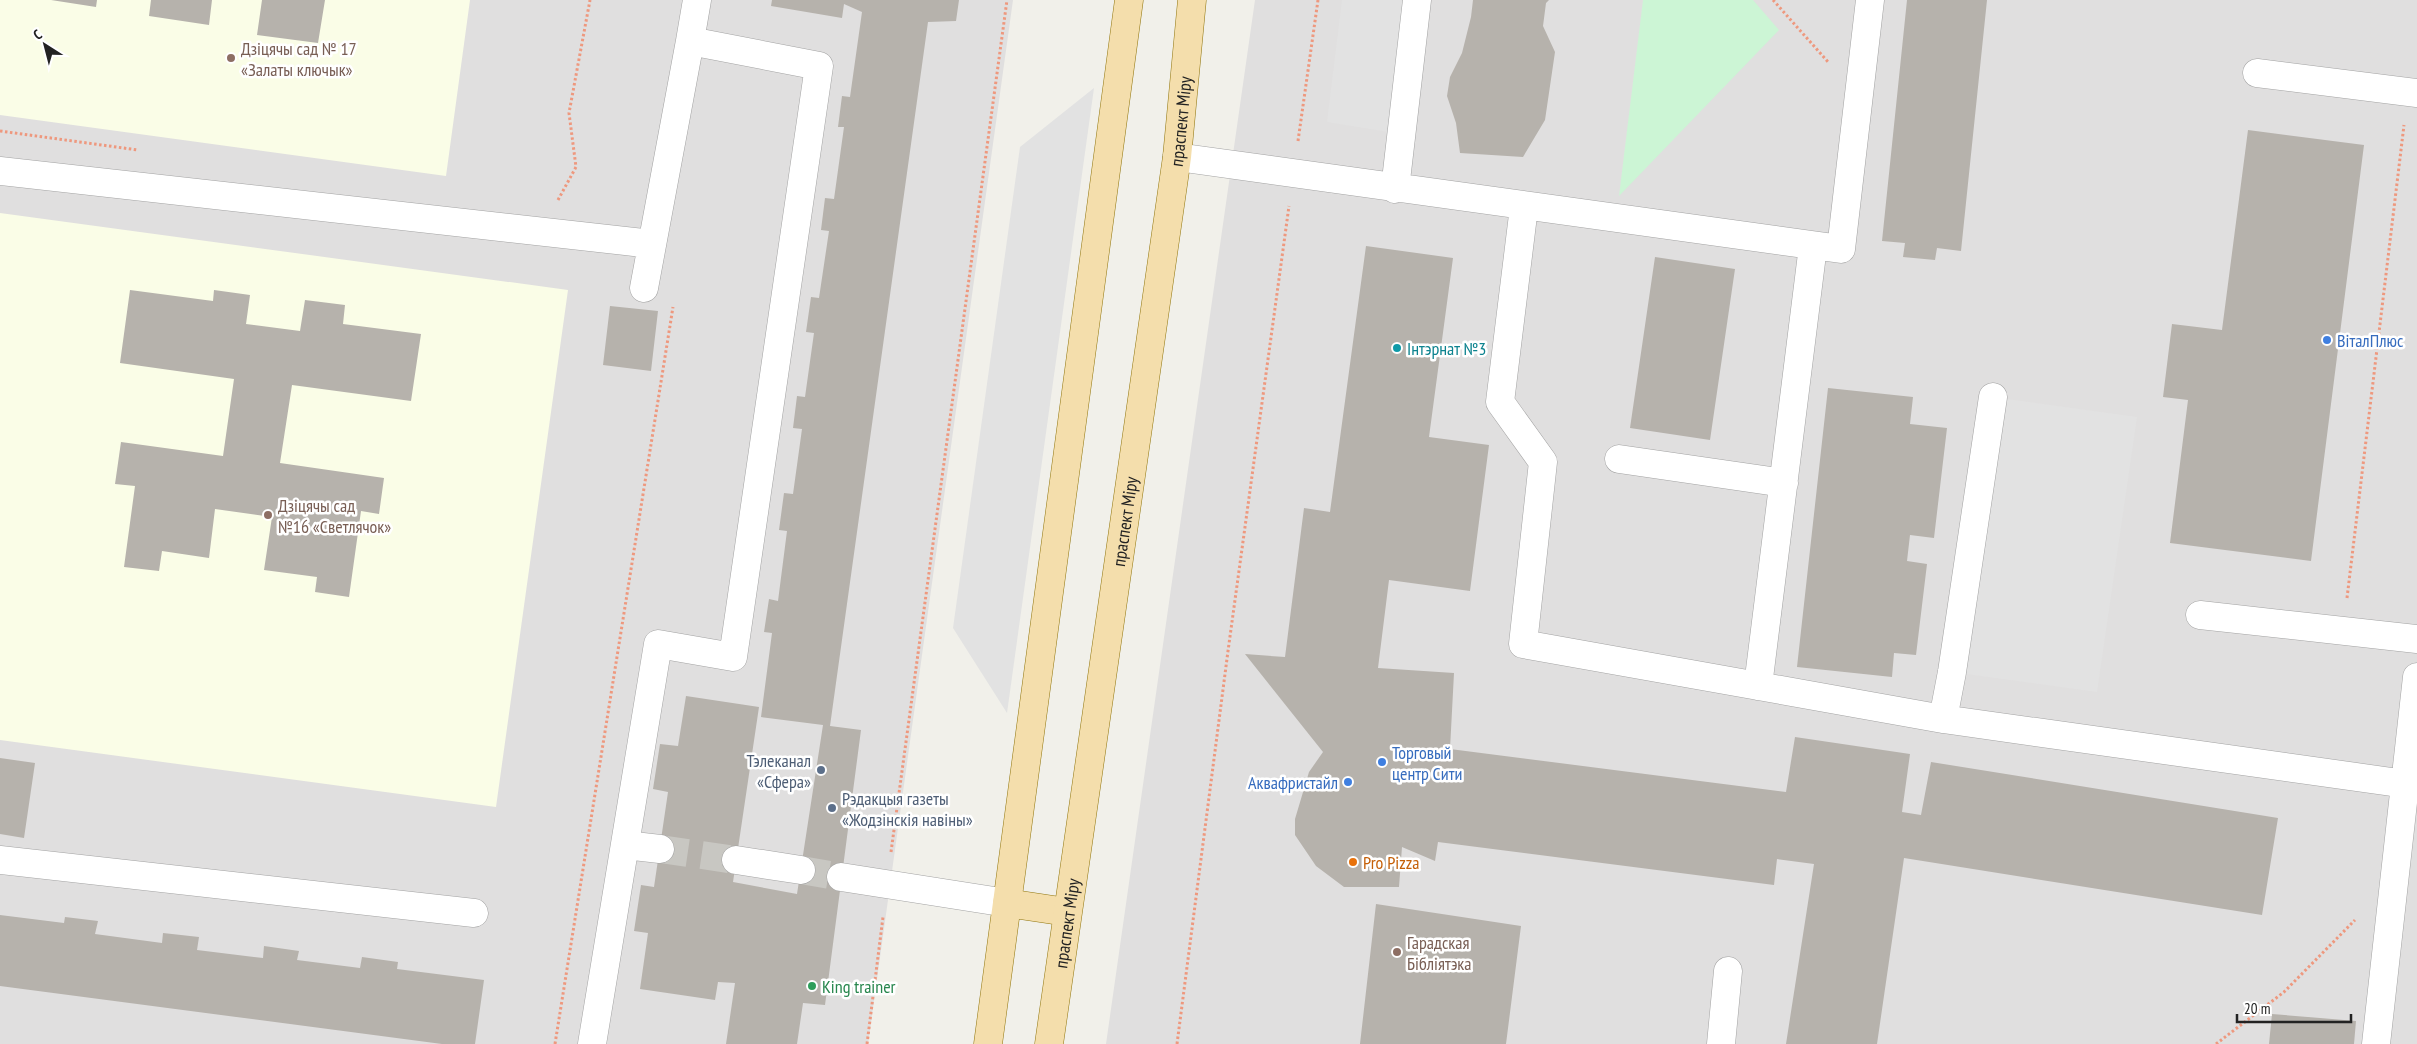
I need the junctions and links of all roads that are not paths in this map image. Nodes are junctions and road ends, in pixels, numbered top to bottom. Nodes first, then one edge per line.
1 (697, 0) edge
2 (1128, 0) edge
3 (1192, 0) edge
4 (1417, 0) edge
5 (1870, 0) edge
6 (690, 41) junction
7 (2257, 73) dead end
8 (2413, 93) edge
9 (1177, 157) junction
10 (0, 171) edge
11 (1395, 188) junction
12 (1524, 207) junction
13 (652, 244) junction
14 (1813, 246) junction
15 (644, 288) dead end
16 (1993, 397) dead end
17 (1619, 459) dead end
18 (1784, 483) junction
19 (2200, 616) dead end
20 (2417, 639) edge
21 (2417, 677) edge
22 (1758, 686) junction
23 (1943, 719) junction
24 (2406, 784) junction
25 (625, 845) junction
26 (660, 849) tunnel mouth
27 (0, 860) edge
28 (736, 860) tunnel mouth
29 (801, 870) tunnel mouth
30 (842, 877) tunnel mouth
31 (1007, 903) junction
32 (1067, 912) junction
33 (474, 913) dead end
34 (1728, 970) dead end
35 (592, 1044) edge
36 (988, 1044) edge
37 (1050, 1044) edge
38 (1721, 1044) edge
39 (2376, 1044) edge

1 - 6 lane
2 - 31 main road
3 - 9 main road, праспект Міру
4 - 11 lane
5 - 14 lane
6 - 13 lane
6 - 25 lane
7 - 8 lane
9 - 11 lane
9 - 32 main road, праспект Міру
10 - 13 lane
11 - 12 lane
12 - 14 lane
12 - 22 lane
13 - 15 lane
14 - 18 lane
16 - 23 lane
17 - 18 lane
18 - 22 lane
19 - 20 lane
21 - 24 lane
22 - 23 lane
23 - 24 lane
24 - 39 lane
25 - 26 lane
25 - 35 lane
27 - 33 lane
28 - 29 lane
30 - 31 lane
31 - 32 main road
31 - 36 main road
32 - 37 main road, праспект Міру
34 - 38 lane

